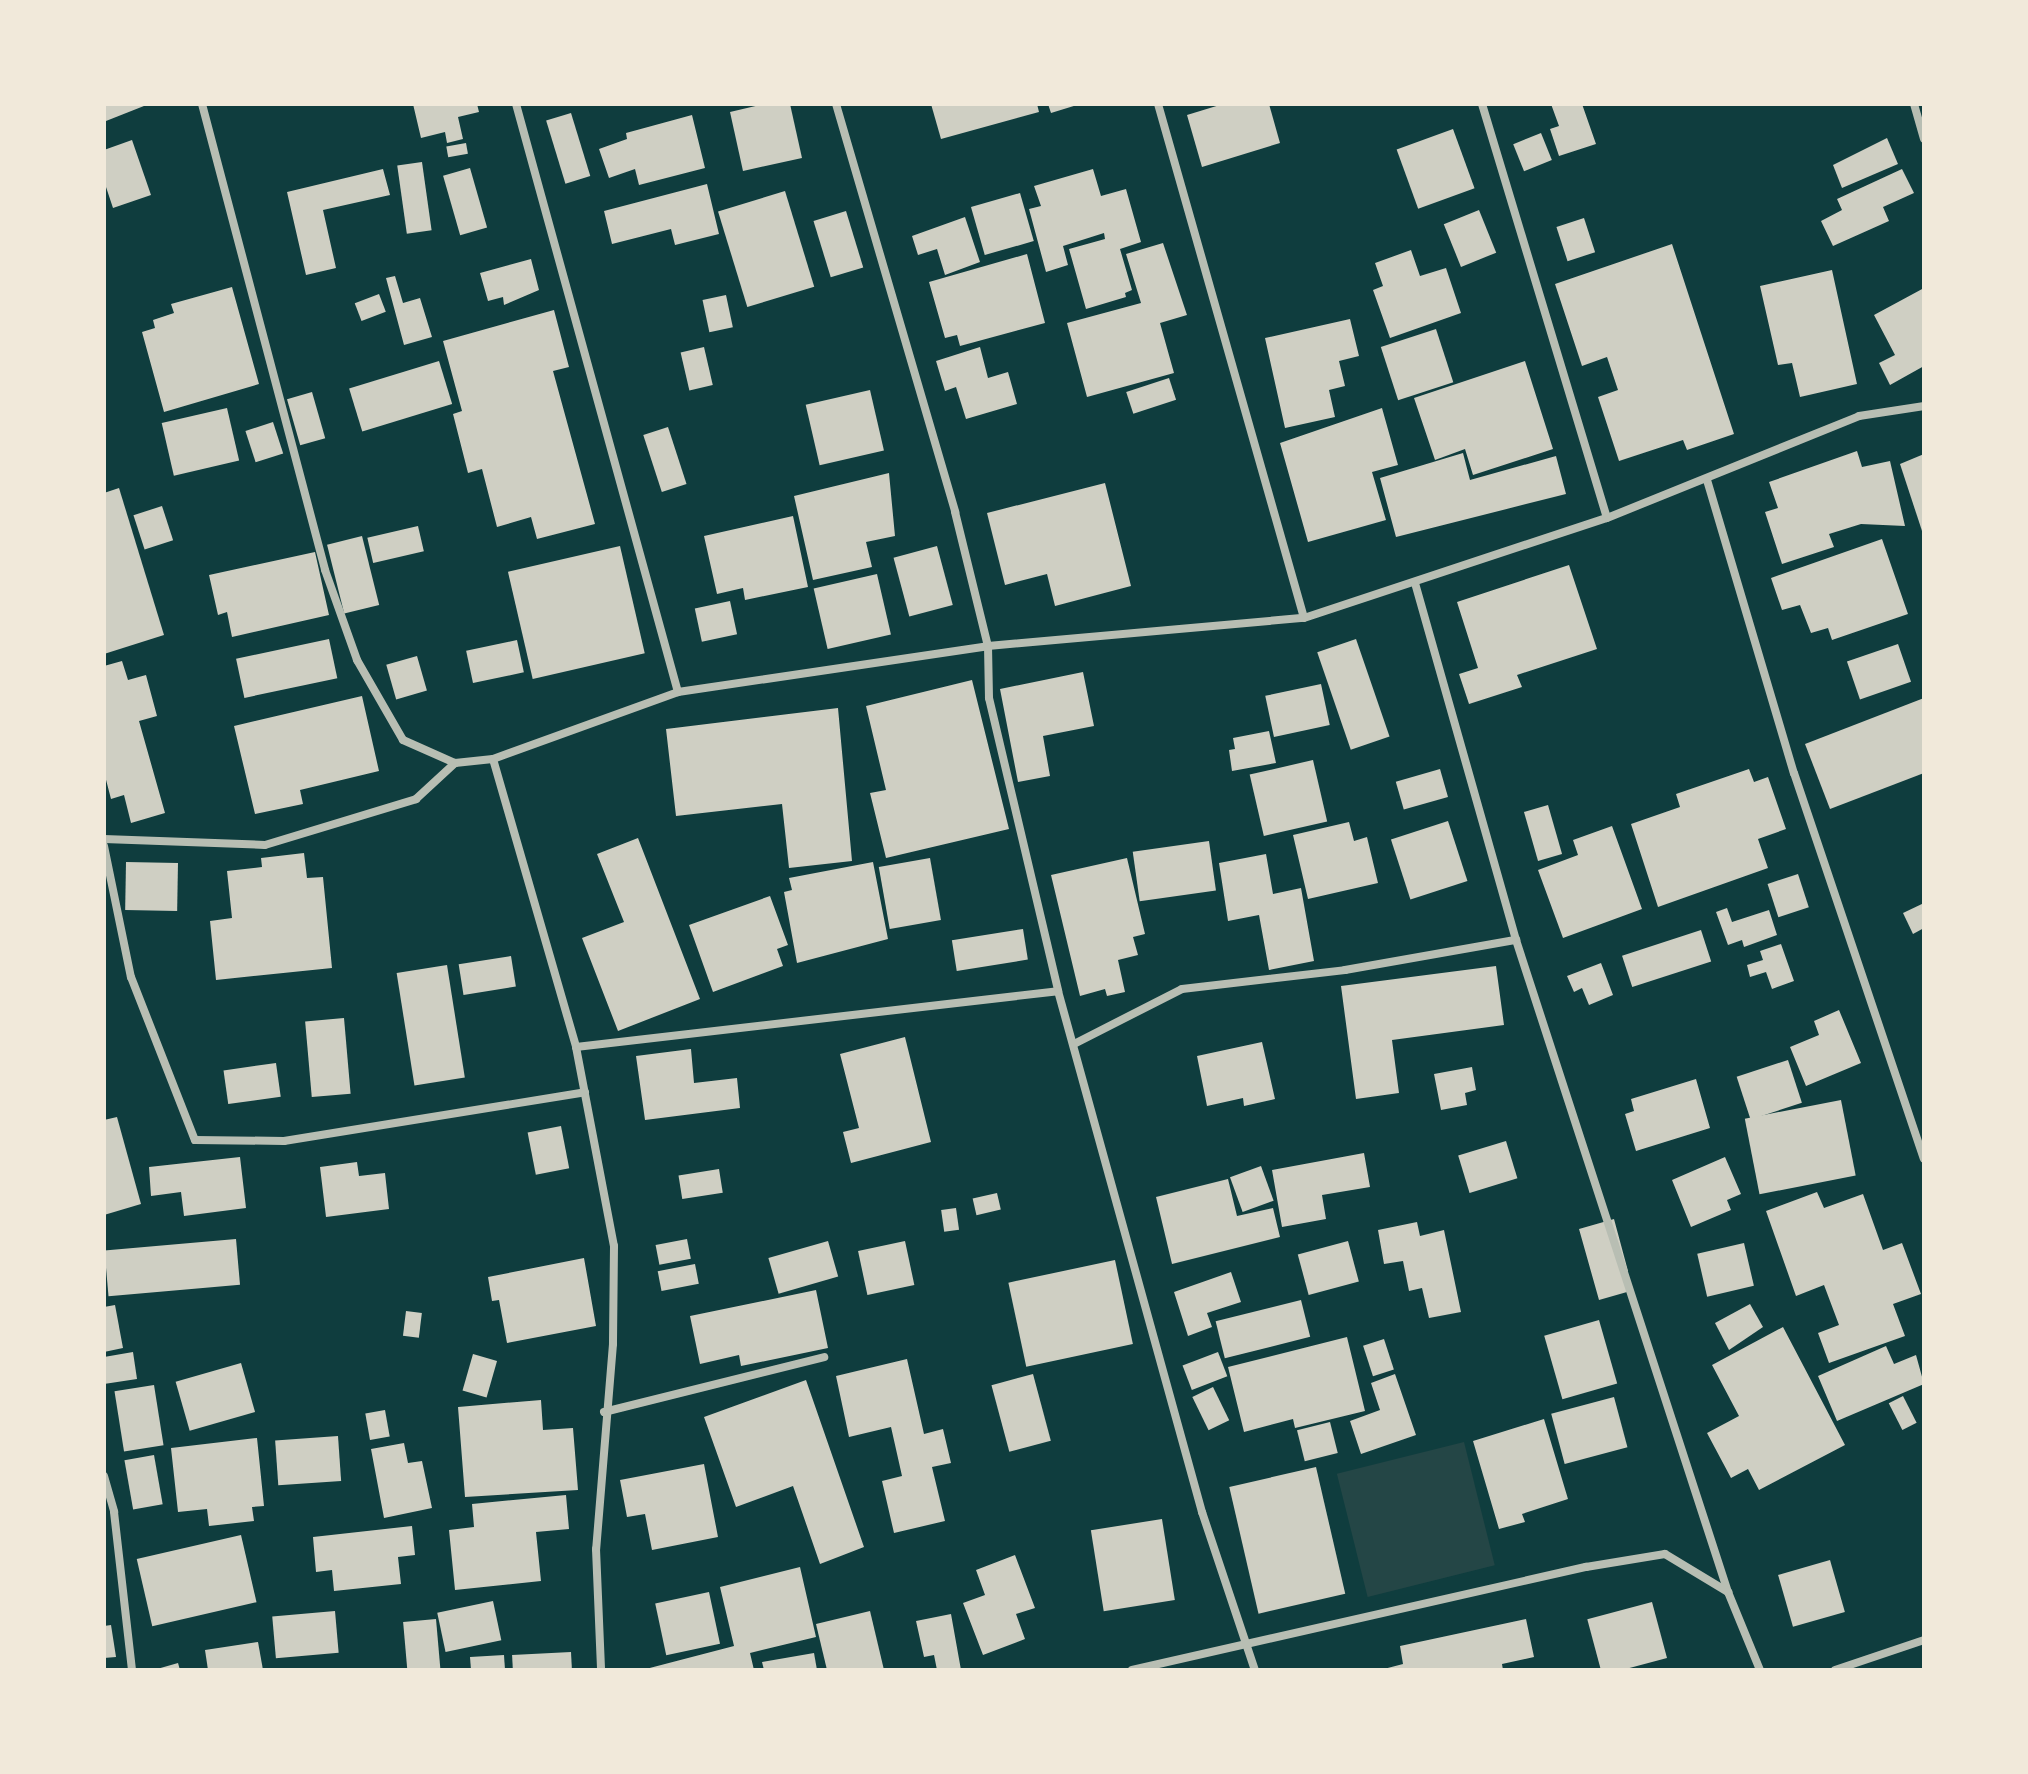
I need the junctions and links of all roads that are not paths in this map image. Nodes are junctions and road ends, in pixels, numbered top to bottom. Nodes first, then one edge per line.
1 (202, 104) edge
2 (516, 104) edge
3 (836, 104) edge
4 (1158, 104) edge
5 (1482, 104) edge
6 (1914, 104) edge
7 (1922, 124) edge
8 (1924, 139) edge
9 (1924, 406) edge
10 (1707, 480) junction
11 (1607, 518) junction
12 (1415, 583) junction
13 (1304, 618) junction
14 (988, 646) junction
15 (678, 692) junction
16 (493, 759) junction
17 (455, 763) junction
18 (104, 839) edge
19 (104, 846) edge
20 (1516, 940) junction
21 (1058, 991) junction
22 (1074, 1044) junction
23 (576, 1047) junction
24 (585, 1092) junction
25 (1924, 1159) edge
26 (824, 1357) dead end
27 (604, 1412) junction
28 (104, 1476) edge
29 (1728, 1592) junction
30 (1924, 1640) edge
31 (1248, 1641) junction
32 (132, 1670) edge
33 (601, 1670) edge
34 (1132, 1670) edge
35 (1255, 1670) edge
36 (1760, 1670) edge
37 (1835, 1670) edge

1 - 17 street
2 - 15 street
3 - 14 street
4 - 13 street
5 - 11 street
6 - 7 street
7 - 8 street
9 - 10 street
10 - 11 street
10 - 25 street
11 - 12 street
12 - 13 street
12 - 20 street
13 - 14 street
14 - 15 street
14 - 21 street
15 - 16 street
16 - 17 street
16 - 23 street
17 - 18 street
19 - 24 street
20 - 22 street
20 - 29 street
21 - 22 street
21 - 23 street
22 - 31 street
23 - 24 street
24 - 27 street
26 - 27 street
27 - 33 street
28 - 32 street
29 - 31 street
29 - 36 street
30 - 37 street
31 - 34 street
31 - 35 street

